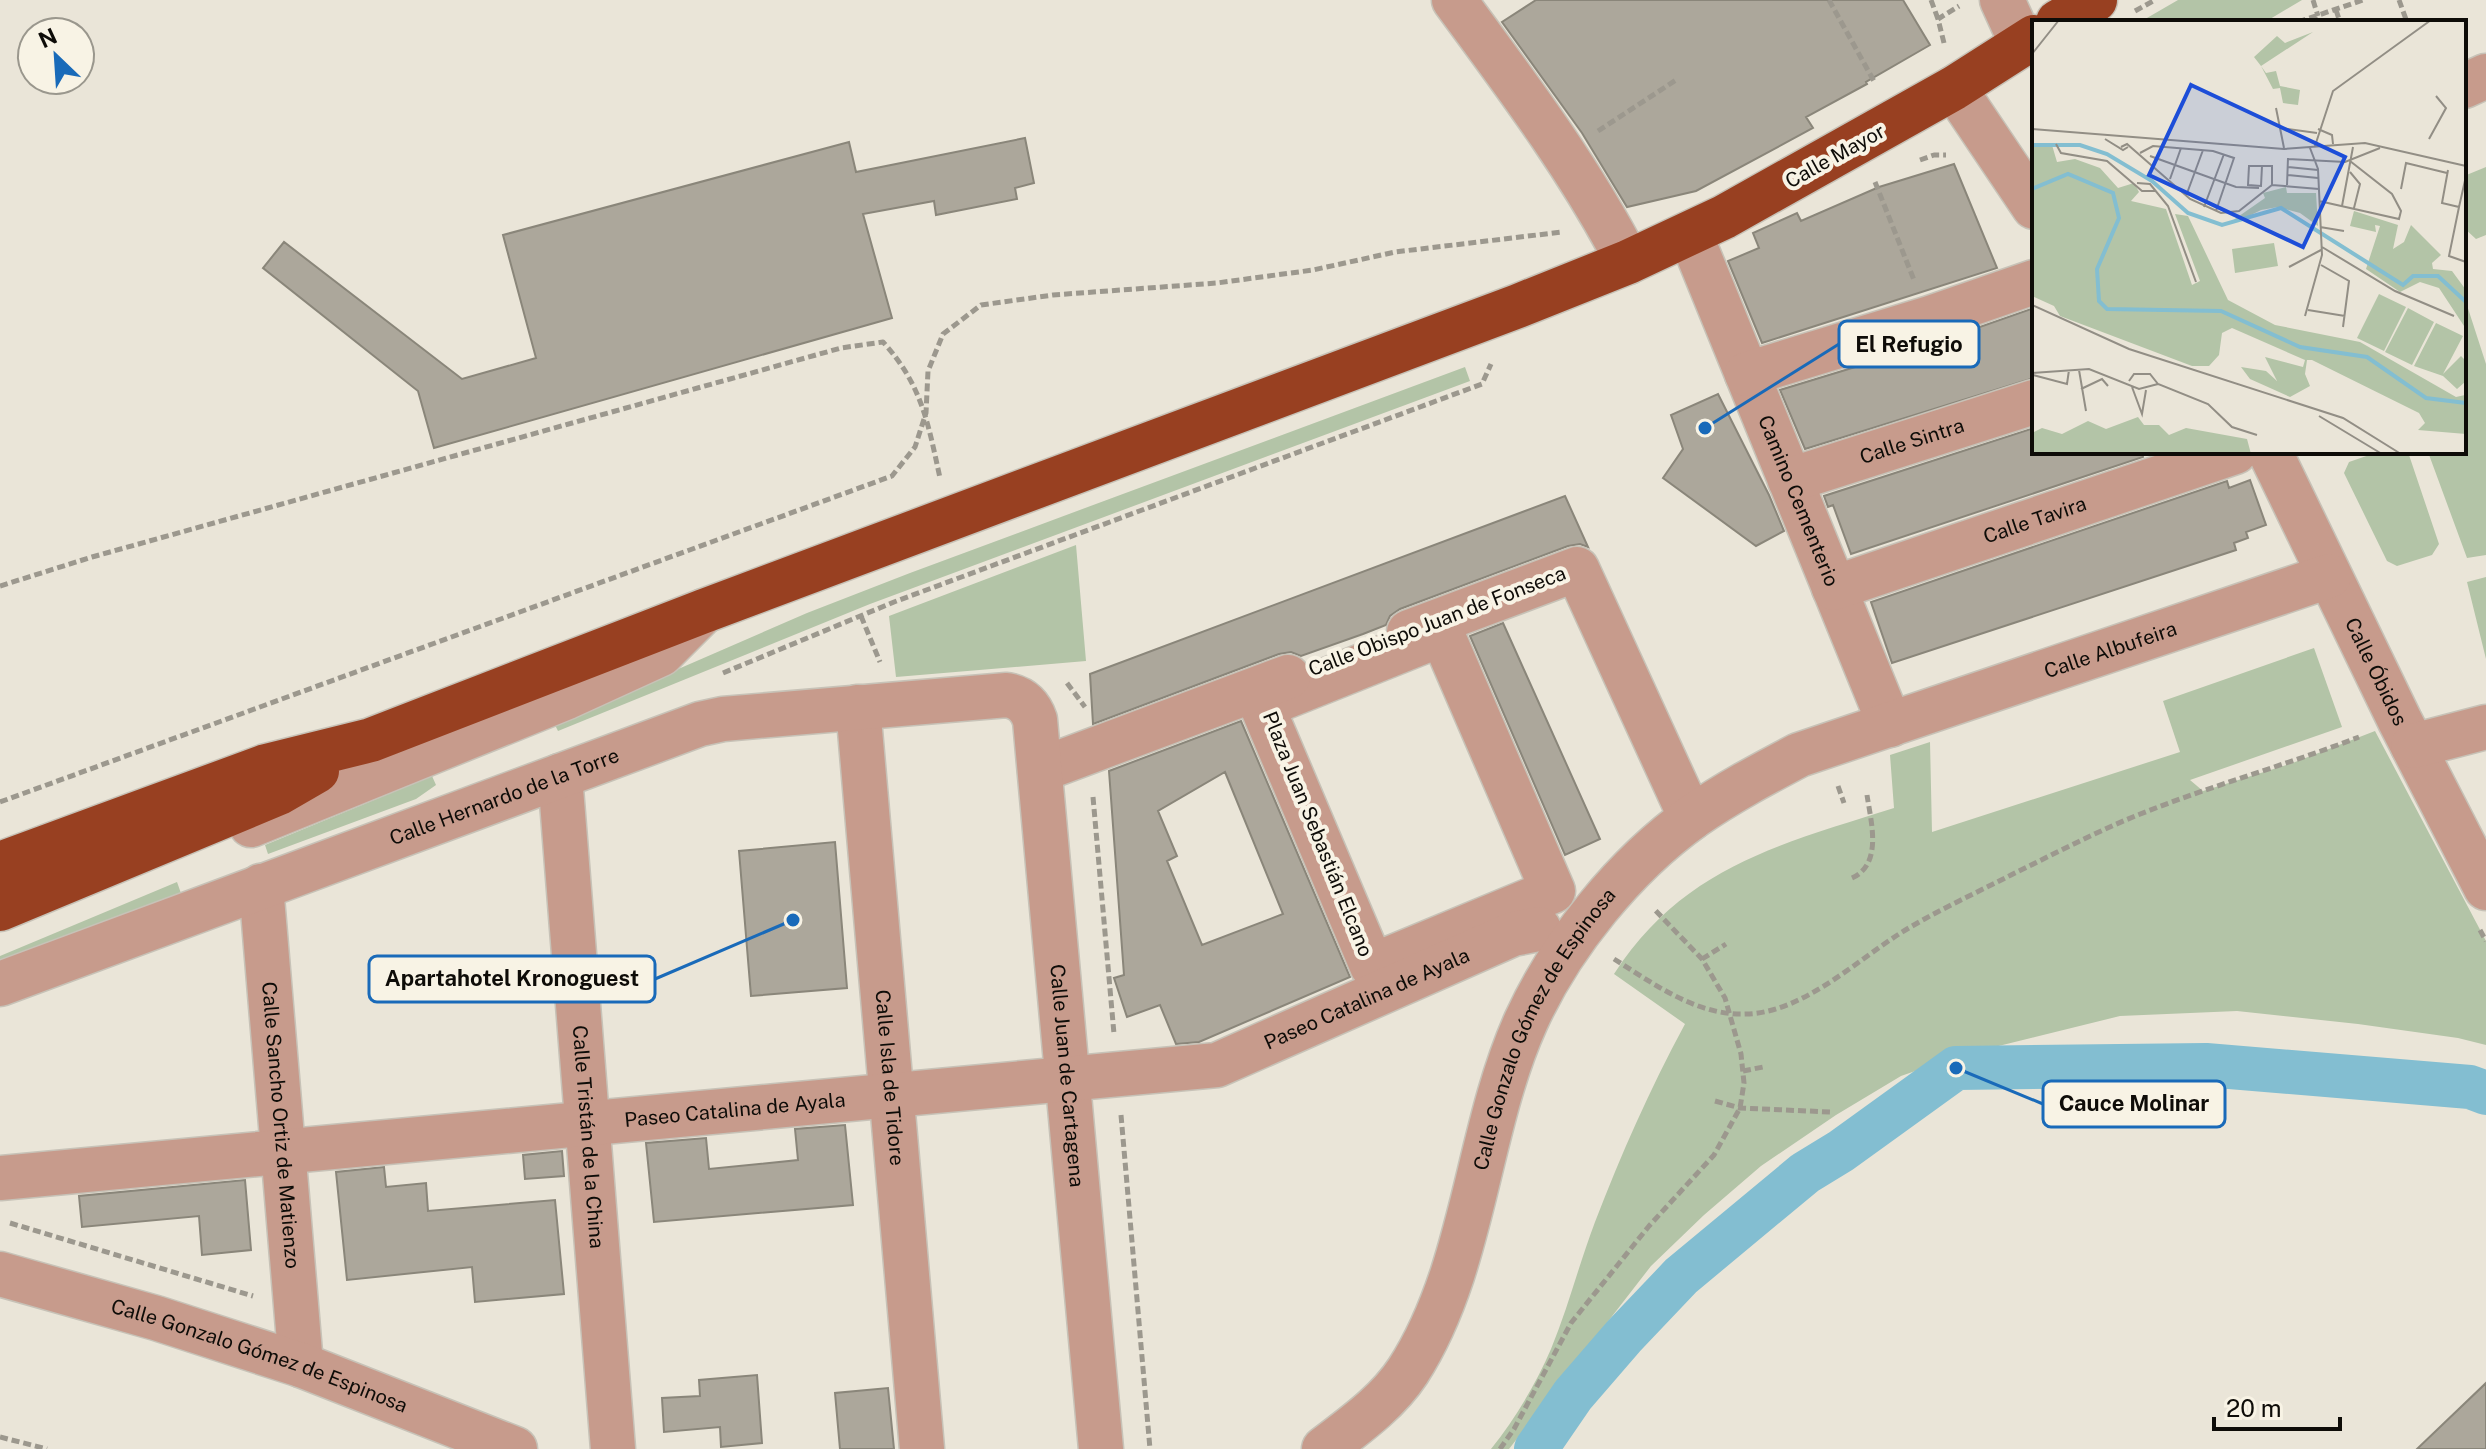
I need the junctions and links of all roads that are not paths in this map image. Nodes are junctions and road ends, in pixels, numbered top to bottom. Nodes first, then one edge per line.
1 (1456, 0) edge
2 (2002, 0) edge
3 (2095, 0) edge
4 (2061, 20) edge
5 (2032, 28) edge
6 (2032, 38) edge
7 (2486, 76) edge
8 (2466, 85) edge
9 (1954, 88) junction
10 (2032, 204) edge
11 (1690, 234) junction
12 (1628, 262) junction
13 (2032, 283) edge
14 (1747, 374) junction
15 (2032, 403) edge
16 (2229, 454) edge
17 (2271, 454) edge
18 (1790, 480) junction
19 (2329, 576) junction
20 (1834, 588) junction
21 (704, 611) junction
22 (1442, 634) joint
23 (1026, 704) joint
24 (858, 707) junction
25 (1890, 725) junction
26 (2486, 727) edge
27 (2406, 733) junction
28 (371, 740) junction
29 (1040, 770) junction
30 (560, 776) junction
31 (1691, 818) junction
32 (0, 864) edge
33 (261, 886) junction
34 (2486, 888) edge
35 (0, 909) edge
36 (0, 927) edge
37 (1558, 933) junction
38 (0, 984) edge
39 (1068, 1080) junction
40 (891, 1096) junction
41 (587, 1124) junction
42 (283, 1153) junction
43 (0, 1178) edge
44 (0, 1274) edge
45 (301, 1365) junction
46 (515, 1449) edge
47 (613, 1449) edge
48 (922, 1449) edge
49 (1101, 1449) edge
50 (1324, 1449) edge

1 - 12 street
2 - 5 street
3 - 4 highway, Calle Mayor
6 - 9 highway, Calle Mayor
7 - 8 street
9 - 10 street
9 - 11 highway, Calle Mayor
11 - 12 highway, Calle Mayor
11 - 14 street, Camino Cementerio
12 - 21 highway, Calle Mayor
13 - 14 street
14 - 18 street, Camino Cementerio
15 - 18 street, Calle Sintra
16 - 20 street, Calle Tavira
17 - 19 street, Calle Óbidos
18 - 20 street, Camino Cementerio
19 - 25 street, Calle Albufeira
19 - 27 street, Calle Óbidos
20 - 25 street, Camino Cementerio
21 - 28 highway, Calle Mayor
21 - 36 street
22 - 22 street, Plaza Juan Sebastián Elcano
23 - 24 street, Calle Hernardo de la Torre
23 - 29 street, Calle Juan de Cartagena
24 - 30 street, Calle Hernardo de la Torre
24 - 40 street, Calle Isla de Tidore
25 - 31 street, Calle Gonzalo Gómez de Espinosa
26 - 27 street
27 - 34 street, Calle Óbidos
28 - 32 highway
28 - 35 highway
29 - 31 street, Calle Obispo Juan de Fonseca
29 - 39 street, Calle Juan de Cartagena
30 - 33 street, Calle Hernardo de la Torre
30 - 41 street, Calle Tristán de la China
31 - 37 street, Calle Gonzalo Gómez de Espinosa
33 - 38 street, Calle Hernardo de la Torre
33 - 42 street, Calle Sancho Ortiz de Matienzo
37 - 39 street, Paseo Catalina de Ayala
37 - 50 street, Calle Gonzalo Gómez de Espinosa
39 - 40 street, Paseo Catalina de Ayala
39 - 49 street, Calle Juan de Cartagena
40 - 41 street, Paseo Catalina de Ayala
40 - 48 street, Calle Isla de Tidore
41 - 42 street, Paseo Catalina de Ayala
41 - 47 street, Calle Tristán de la China
42 - 43 street, Paseo Catalina de Ayala
42 - 45 street, Calle Sancho Ortiz de Matienzo
44 - 45 street, Calle Gonzalo Gómez de Espinosa
45 - 46 street, Calle Gonzalo Gómez de Espinosa

